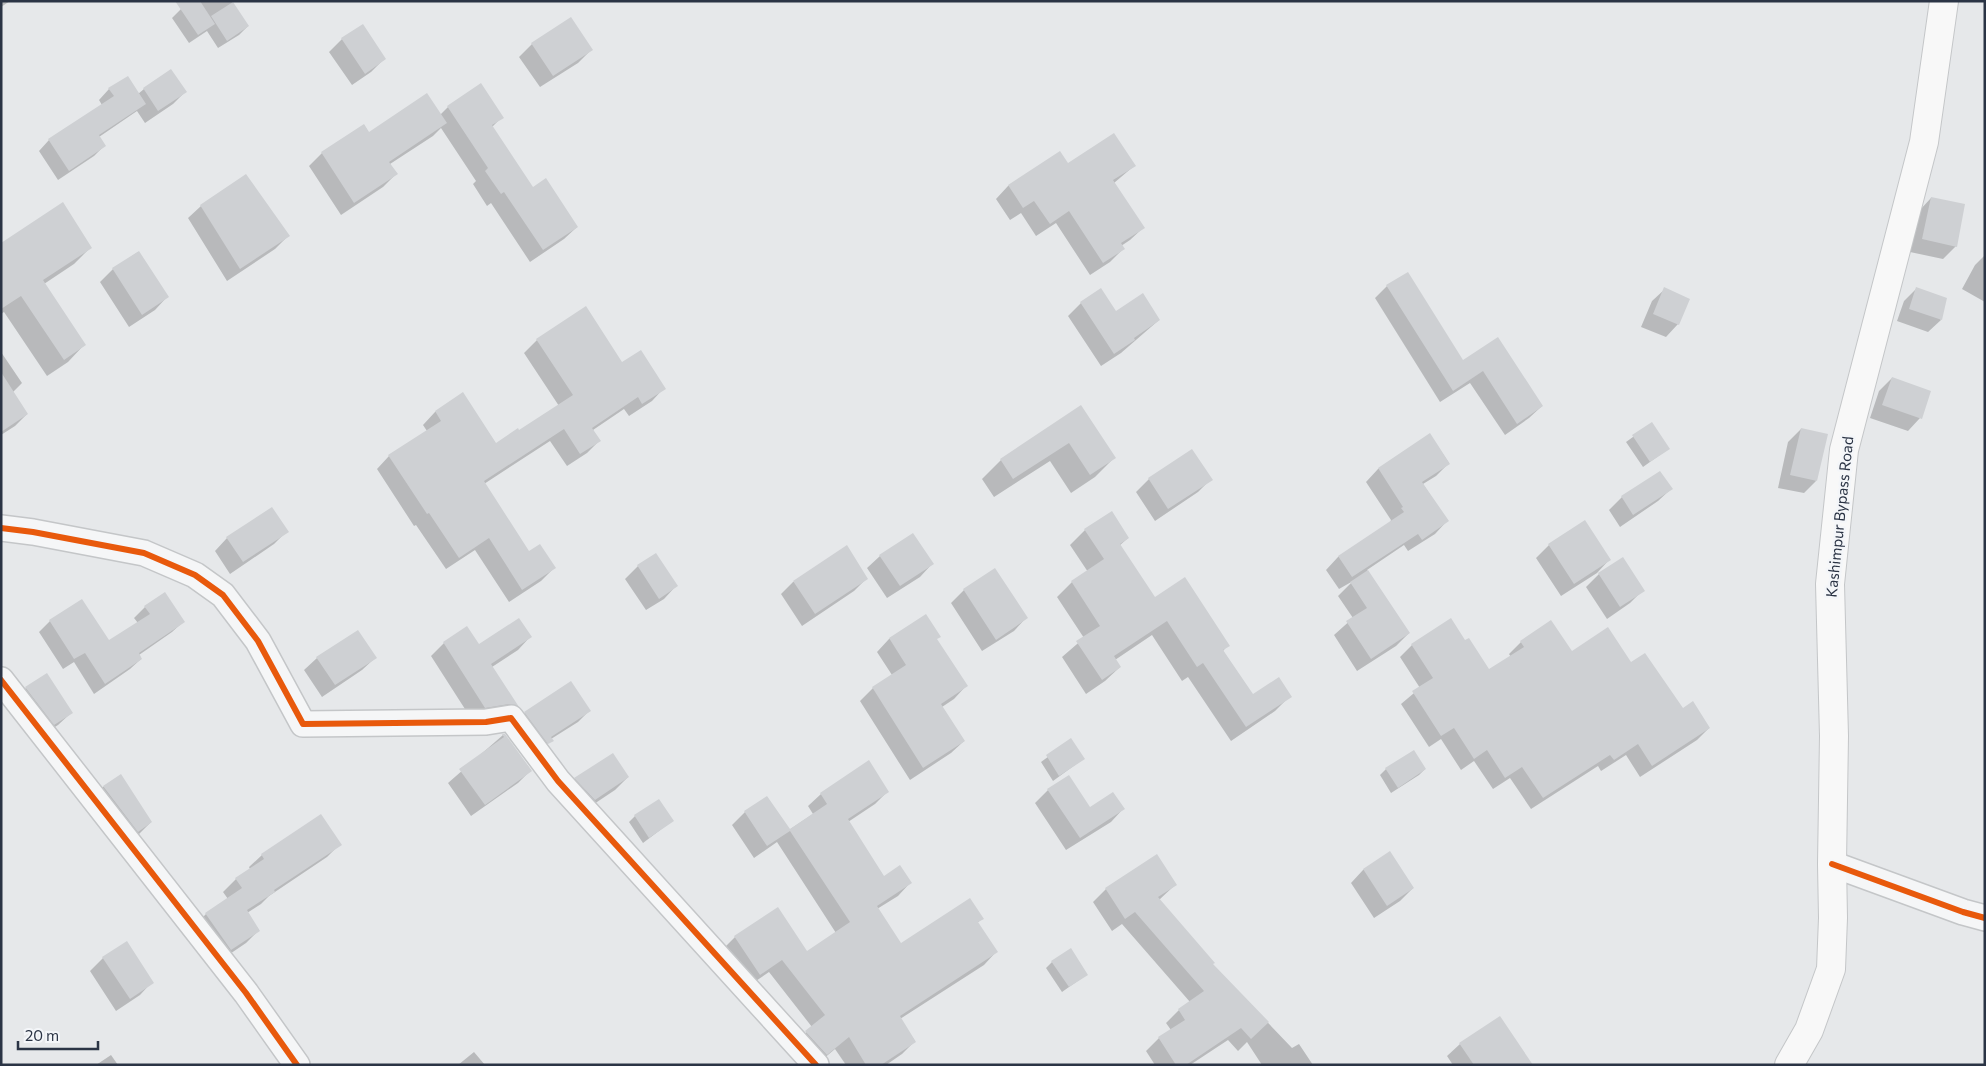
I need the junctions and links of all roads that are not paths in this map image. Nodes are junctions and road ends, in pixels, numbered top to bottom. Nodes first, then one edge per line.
1 (1944, 1) edge
2 (1, 528) edge
3 (1, 680) edge
4 (1832, 864) junction
5 (1985, 918) edge
6 (297, 1065) edge
7 (816, 1065) edge
8 (1789, 1065) edge

1 - 4 main road, Kashimpur Bypass Road
2 - 7 street
3 - 6 street
4 - 5 street
4 - 8 main road, Kashimpur Bypass Road

